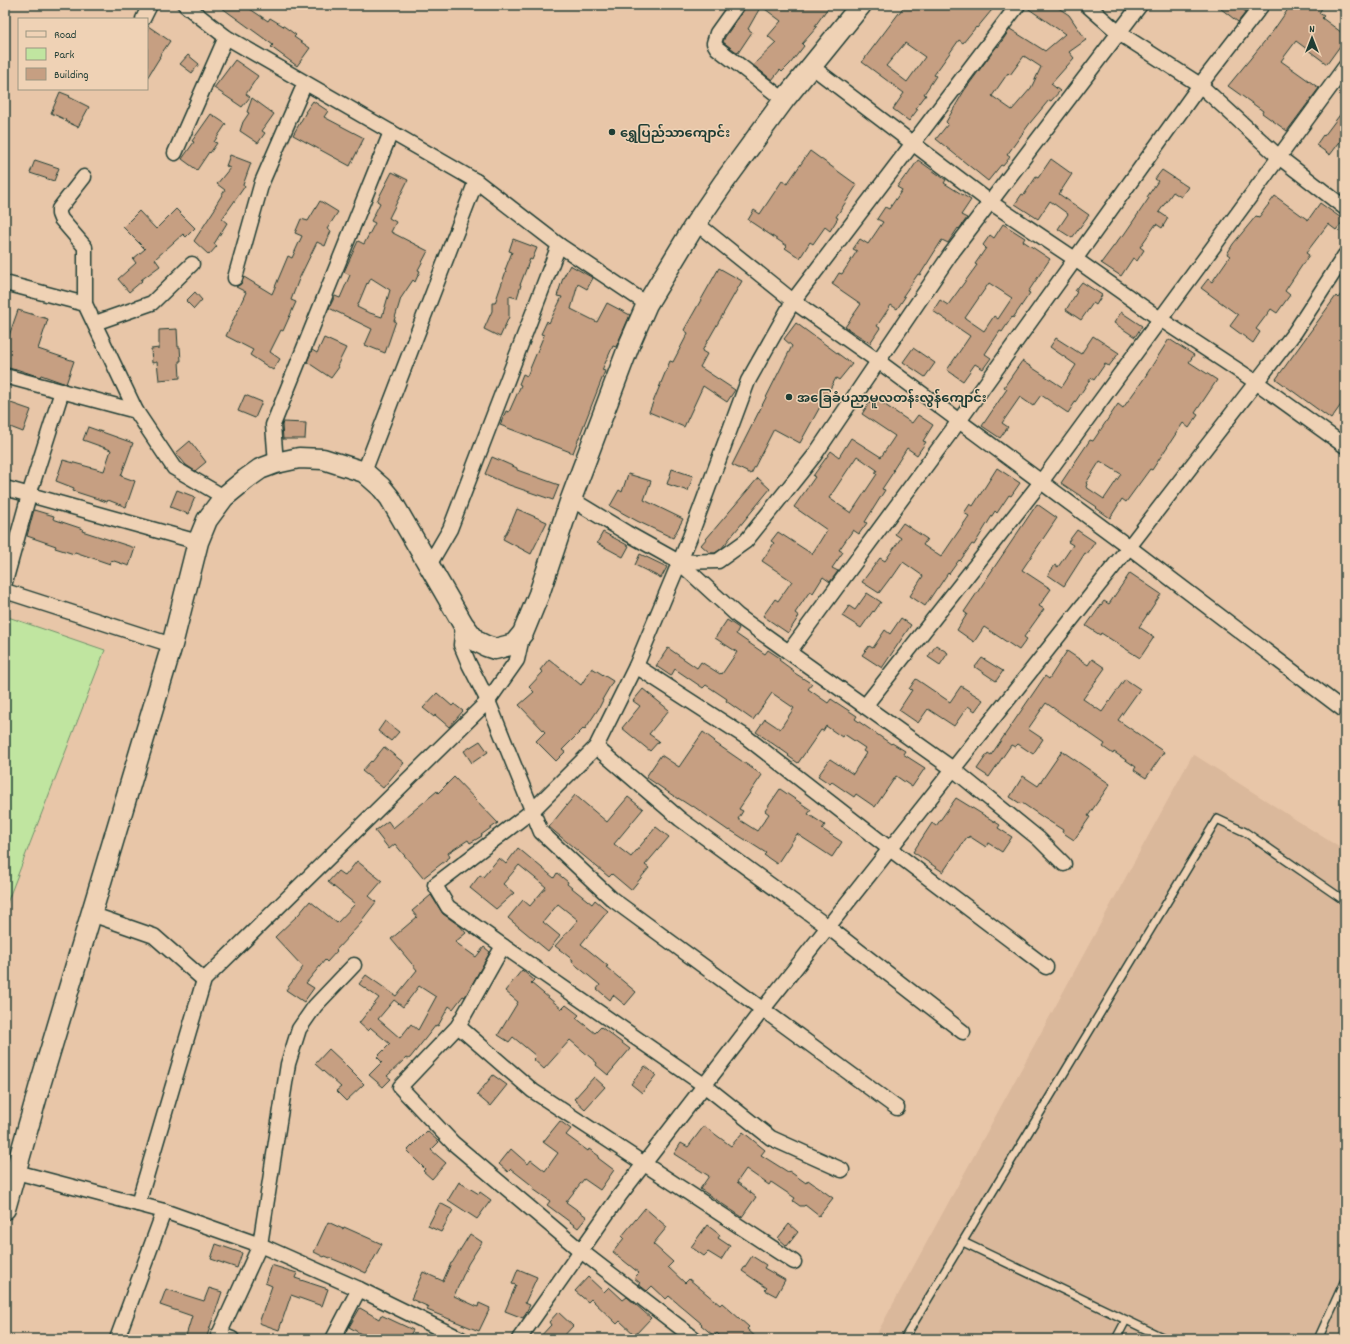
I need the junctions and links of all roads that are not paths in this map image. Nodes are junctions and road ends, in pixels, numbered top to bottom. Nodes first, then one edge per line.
1 (150, 5) edge
2 (185, 5) edge
3 (737, 5) edge
4 (861, 5) edge
5 (1018, 5) edge
6 (1087, 5) edge
7 (1140, 5) edge
8 (1262, 5) edge
9 (144, 18) edge
10 (1119, 33) junction
11 (226, 37) junction
12 (811, 66) junction
13 (1345, 67) edge
14 (305, 83) junction
15 (1200, 85) junction
16 (784, 100) junction
17 (392, 132) junction
18 (913, 143) junction
19 (175, 153) dead end
20 (1279, 157) junction
21 (84, 177) dead end
22 (476, 181) junction
23 (990, 202) junction
24 (1345, 208) edge
25 (696, 223) junction
26 (559, 245) junction
27 (1345, 255) edge
28 (1075, 259) junction
29 (192, 264) dead end
30 (235, 278) dead end
31 (5, 283) edge
32 (793, 302) junction
33 (85, 304) junction
34 (647, 304) junction
35 (1160, 320) junction
36 (95, 323) junction
37 (878, 361) junction
38 (5, 376) edge
39 (1256, 382) junction
40 (62, 391) junction
41 (136, 411) junction
42 (959, 421) junction
43 (1345, 446) edge
44 (276, 462) junction
45 (364, 472) junction
46 (1041, 482) junction
47 (5, 488) edge
48 (29, 495) junction
49 (224, 497) junction
50 (571, 499) junction
51 (198, 542) junction
52 (1129, 547) junction
53 (680, 562) junction
54 (429, 565) junction
55 (5, 582) edge
56 (5, 591) edge
57 (463, 624) junction
58 (523, 633) junction
59 (172, 645) junction
60 (789, 652) junction
61 (636, 666) junction
62 (488, 701) junction
63 (866, 706) junction
64 (1345, 711) edge
65 (596, 747) junction
66 (953, 768) junction
67 (532, 810) junction
68 (890, 849) junction
69 (1064, 864) dead end
70 (1345, 901) edge
71 (91, 914) junction
72 (828, 928) junction
73 (503, 946) junction
74 (354, 965) dead end
75 (1046, 967) dead end
76 (204, 980) junction
77 (763, 1009) junction
78 (458, 1026) junction
79 (963, 1032) dead end
80 (704, 1086) junction
81 (897, 1108) dead end
82 (644, 1164) junction
83 (10, 1170) edge
84 (842, 1170) dead end
85 (138, 1204) junction
86 (5, 1209) edge
87 (164, 1211) junction
88 (963, 1242) junction
89 (260, 1245) junction
90 (580, 1251) junction
91 (794, 1262) dead end
92 (1345, 1280) edge
93 (359, 1289) junction
94 (1126, 1320) junction
95 (223, 1337) edge
96 (117, 1339) edge
97 (333, 1339) edge
98 (460, 1339) edge
99 (519, 1339) edge
100 (695, 1339) edge
101 (904, 1339) edge
102 (1116, 1339) edge
103 (1166, 1339) edge
104 (1318, 1339) edge

1 - 9 street
2 - 11 street
3 - 16 street
4 - 12 street
5 - 18 street
6 - 10 street
7 - 10 street
8 - 15 street
10 - 15 street
10 - 23 street
11 - 14 street
11 - 19 street
12 - 16 street
12 - 18 street
13 - 20 street
14 - 17 street
14 - 30 street
15 - 20 street
15 - 28 street
16 - 25 street
17 - 22 street
17 - 44 street
18 - 23 street
18 - 32 street
20 - 24 street
20 - 35 street
21 - 33 street
22 - 26 street
22 - 45 street
23 - 28 street
23 - 37 street
25 - 32 street
25 - 34 street
26 - 34 street
26 - 54 street
27 - 39 street
28 - 35 street
28 - 42 street
29 - 36 street
31 - 33 street
32 - 37 street
32 - 53 street
33 - 36 street
34 - 50 street
35 - 39 street
35 - 46 street
36 - 41 street
37 - 42 street
37 - 53 street
38 - 40 street
39 - 43 street
39 - 52 street
40 - 41 street
40 - 48 street
41 - 49 street
42 - 46 street
42 - 60 street
44 - 45 street
44 - 49 street
45 - 54 street
46 - 52 street
46 - 63 street
47 - 48 street
48 - 51 street
48 - 55 street
49 - 51 street
50 - 53 street
50 - 58 street
51 - 59 street
52 - 64 street
52 - 66 street
53 - 60 street
53 - 61 street
54 - 57 street
56 - 59 street
57 - 58 street
57 - 62 street
58 - 62 street
59 - 71 street
60 - 63 street
61 - 65 street
61 - 68 street
62 - 67 street
62 - 76 street
63 - 66 street
65 - 67 street
65 - 72 street
66 - 68 street
66 - 69 street
67 - 73 street
67 - 77 street
68 - 72 street
68 - 75 street
70 - 88 lane
71 - 76 street
71 - 83 street
72 - 77 street
72 - 79 street
73 - 78 street
73 - 80 street
74 - 89 street
76 - 85 street
77 - 80 street
77 - 81 street
78 - 82 street
78 - 90 street
80 - 82 street
80 - 84 street
82 - 90 street
82 - 91 street
83 - 85 street
83 - 86 street
85 - 87 street
87 - 89 street
87 - 96 street
88 - 94 lane
88 - 101 lane
89 - 93 street
89 - 95 street
90 - 99 street
90 - 100 street
92 - 104 lane
93 - 97 street
93 - 98 street
94 - 102 lane
94 - 103 lane

